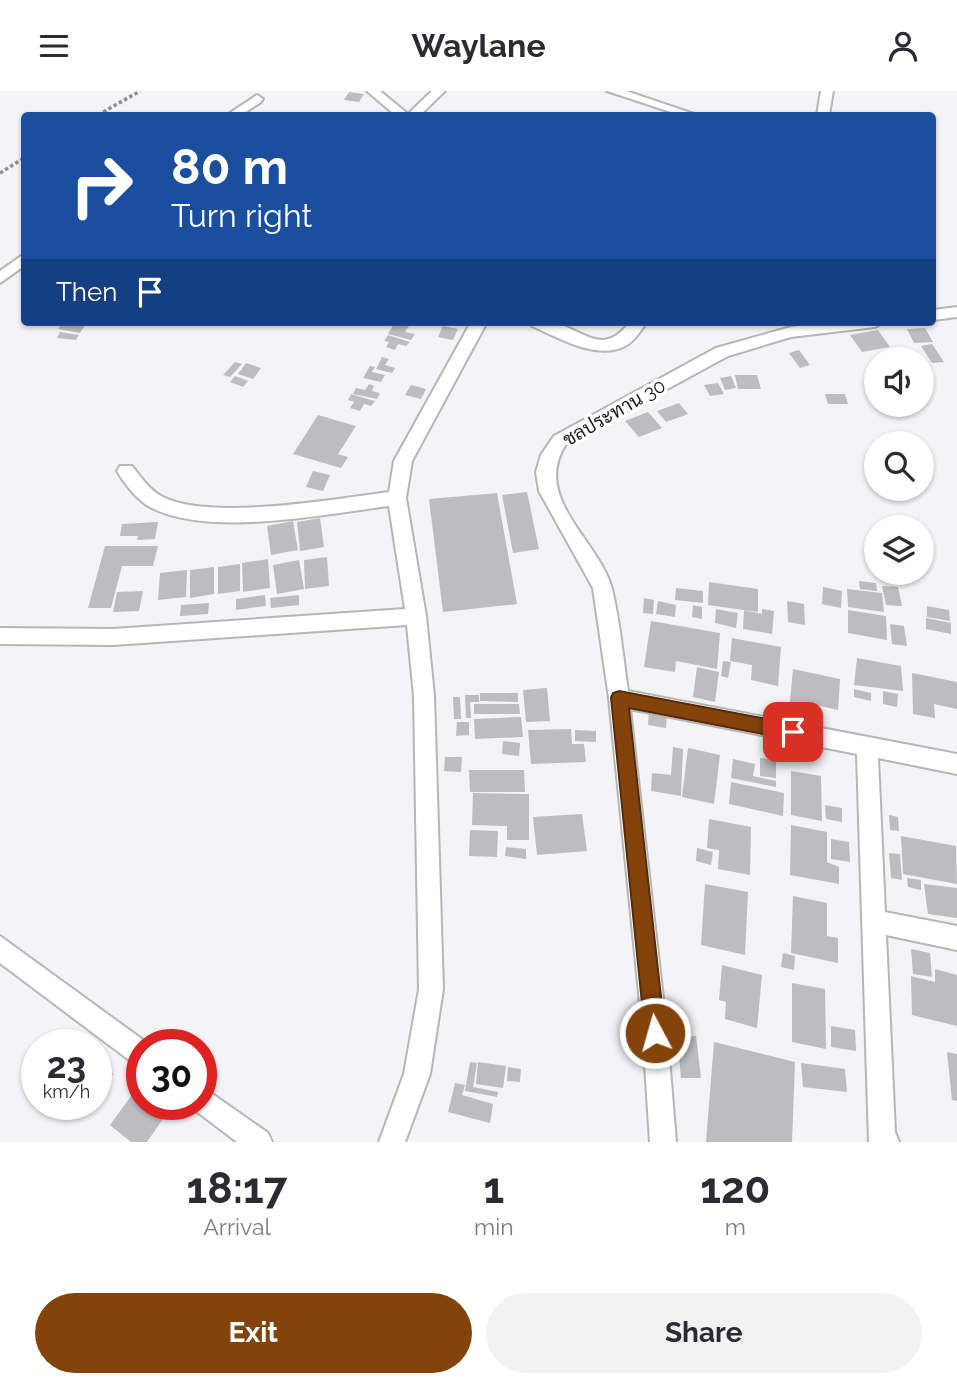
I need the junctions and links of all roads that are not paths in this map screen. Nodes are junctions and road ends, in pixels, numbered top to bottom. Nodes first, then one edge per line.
1 (373, 91) edge
2 (439, 91) edge
3 (613, 91) edge
4 (827, 91) edge
5 (257, 99) dead end
6 (238, 112) edge
7 (398, 112) edge
8 (416, 112) edge
9 (681, 112) edge
10 (824, 112) edge
11 (21, 261) edge
12 (0, 278) edge
13 (957, 312) edge
14 (936, 315) edge
15 (477, 326) edge
16 (547, 326) edge
17 (635, 326) edge
18 (841, 326) edge
19 (126, 471) dead end
20 (397, 498) junction
21 (416, 615) junction
22 (0, 636) edge
23 (619, 698) junction
24 (867, 747) junction
25 (957, 764) edge
26 (873, 921) junction
27 (957, 938) edge
28 (0, 948) edge
29 (126, 1042) edge
30 (217, 1111) edge
31 (259, 1142) edge
32 (392, 1142) edge
33 (663, 1142) edge
34 (886, 1142) edge

1 - 7 street
2 - 8 street
3 - 9 street
4 - 10 street
5 - 6 street
11 - 12 street
13 - 14 street
15 - 20 street
16 - 17 street
18 - 23 street, ชลประทาน 30
19 - 20 street
20 - 21 street
21 - 22 street
21 - 32 street
23 - 24 street
23 - 33 street, ชลประทาน 30
24 - 25 street
24 - 26 street
26 - 27 street
26 - 34 street
28 - 29 street
30 - 31 street

